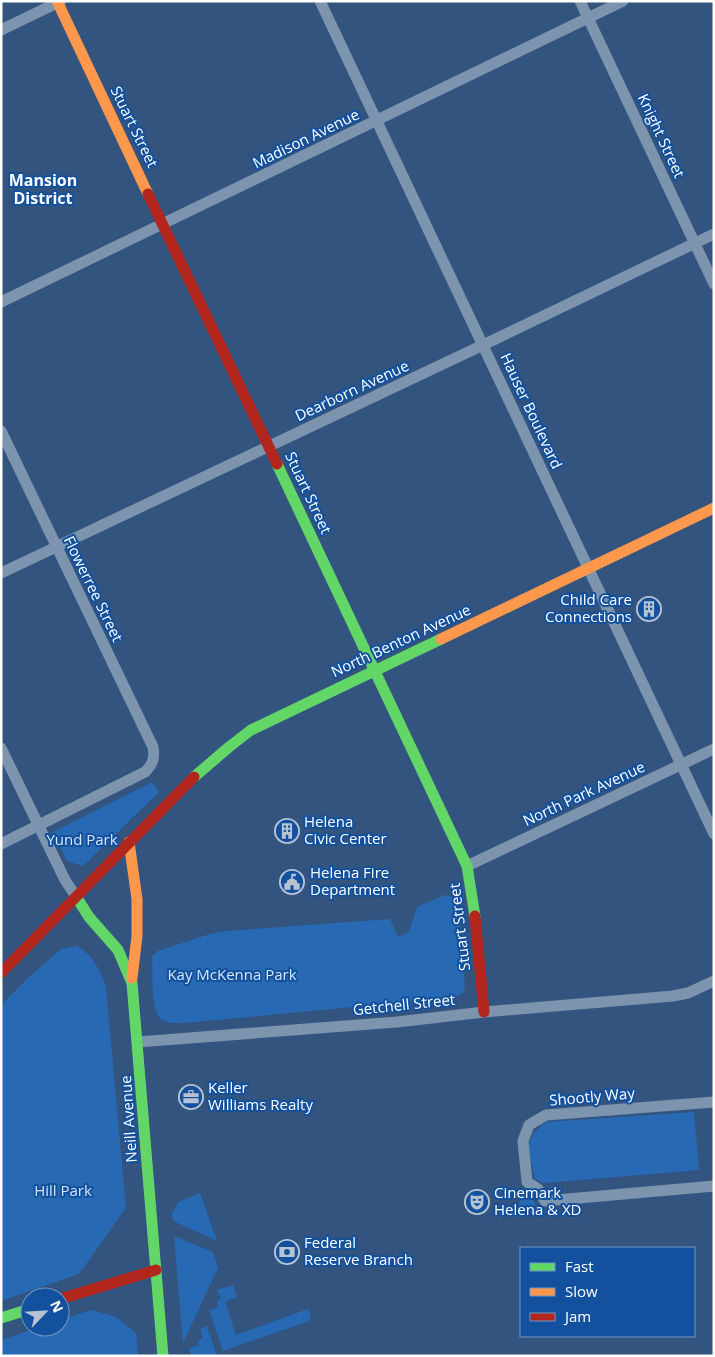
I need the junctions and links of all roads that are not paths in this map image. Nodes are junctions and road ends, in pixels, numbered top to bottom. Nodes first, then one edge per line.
1 (320, 1) edge
2 (580, 1) edge
3 (623, 1) edge
4 (59, 2) edge
5 (588, 17) junction
6 (1, 30) edge
7 (377, 121) junction
8 (164, 224) junction
9 (714, 234) edge
10 (694, 243) junction
11 (714, 284) edge
12 (1, 302) edge
13 (483, 346) junction
14 (1, 430) edge
15 (270, 447) junction
16 (714, 508) edge
17 (56, 547) junction
18 (589, 568) junction
19 (1, 573) edge
20 (374, 670) junction
21 (1, 748) edge
22 (714, 749) edge
23 (681, 764) junction
24 (38, 826) junction
25 (714, 834) edge
26 (129, 842) junction
27 (1, 844) edge
28 (468, 866) junction
29 (77, 898) junction
30 (1, 973) edge
31 (714, 981) edge
32 (132, 983) junction
33 (484, 1012) junction
34 (138, 1042) junction
35 (714, 1102) edge
36 (714, 1186) edge
37 (156, 1270) junction
38 (70, 1296) edge
39 (20, 1312) edge
40 (1, 1318) edge
41 (163, 1356) edge

1 - 7 street, Hauser Boulevard
2 - 5 street, Knight Street
3 - 5 street, Madison Avenue
4 - 6 street
4 - 8 main road, Stuart Street
5 - 7 street, Madison Avenue
5 - 10 street, Knight Street
7 - 8 street, Madison Avenue
7 - 13 street, Hauser Boulevard
8 - 12 street, Madison Avenue
8 - 15 main road, Stuart Street
9 - 10 street, Dearborn Avenue
10 - 11 street, Knight Street
10 - 13 street, Dearborn Avenue
13 - 15 street, Dearborn Avenue
13 - 18 street, Hauser Boulevard
14 - 17 street, Flowerree Street
15 - 17 street, Dearborn Avenue
15 - 20 main road, Stuart Street
16 - 18 main road, North Benton Avenue
17 - 19 street, Dearborn Avenue
17 - 24 street, Flowerree Street
18 - 20 main road, North Benton Avenue
18 - 23 street, Hauser Boulevard
20 - 26 main road, North Benton Avenue
20 - 28 main road, Stuart Street
21 - 24 street
22 - 23 street, North Park Avenue
23 - 25 street, Hauser Boulevard
23 - 28 street, North Park Avenue
24 - 27 street
24 - 29 street
26 - 29 main road
26 - 32 main road
28 - 33 main road, Stuart Street
29 - 30 main road
29 - 32 main road, Neill Avenue
31 - 33 street, Getchell Street
32 - 34 main road, Neill Avenue
33 - 34 street, Getchell Street
34 - 37 main road, Neill Avenue
35 - 36 street, Shootly Way
37 - 38 main road
37 - 41 main road, Neill Avenue
39 - 40 main road

